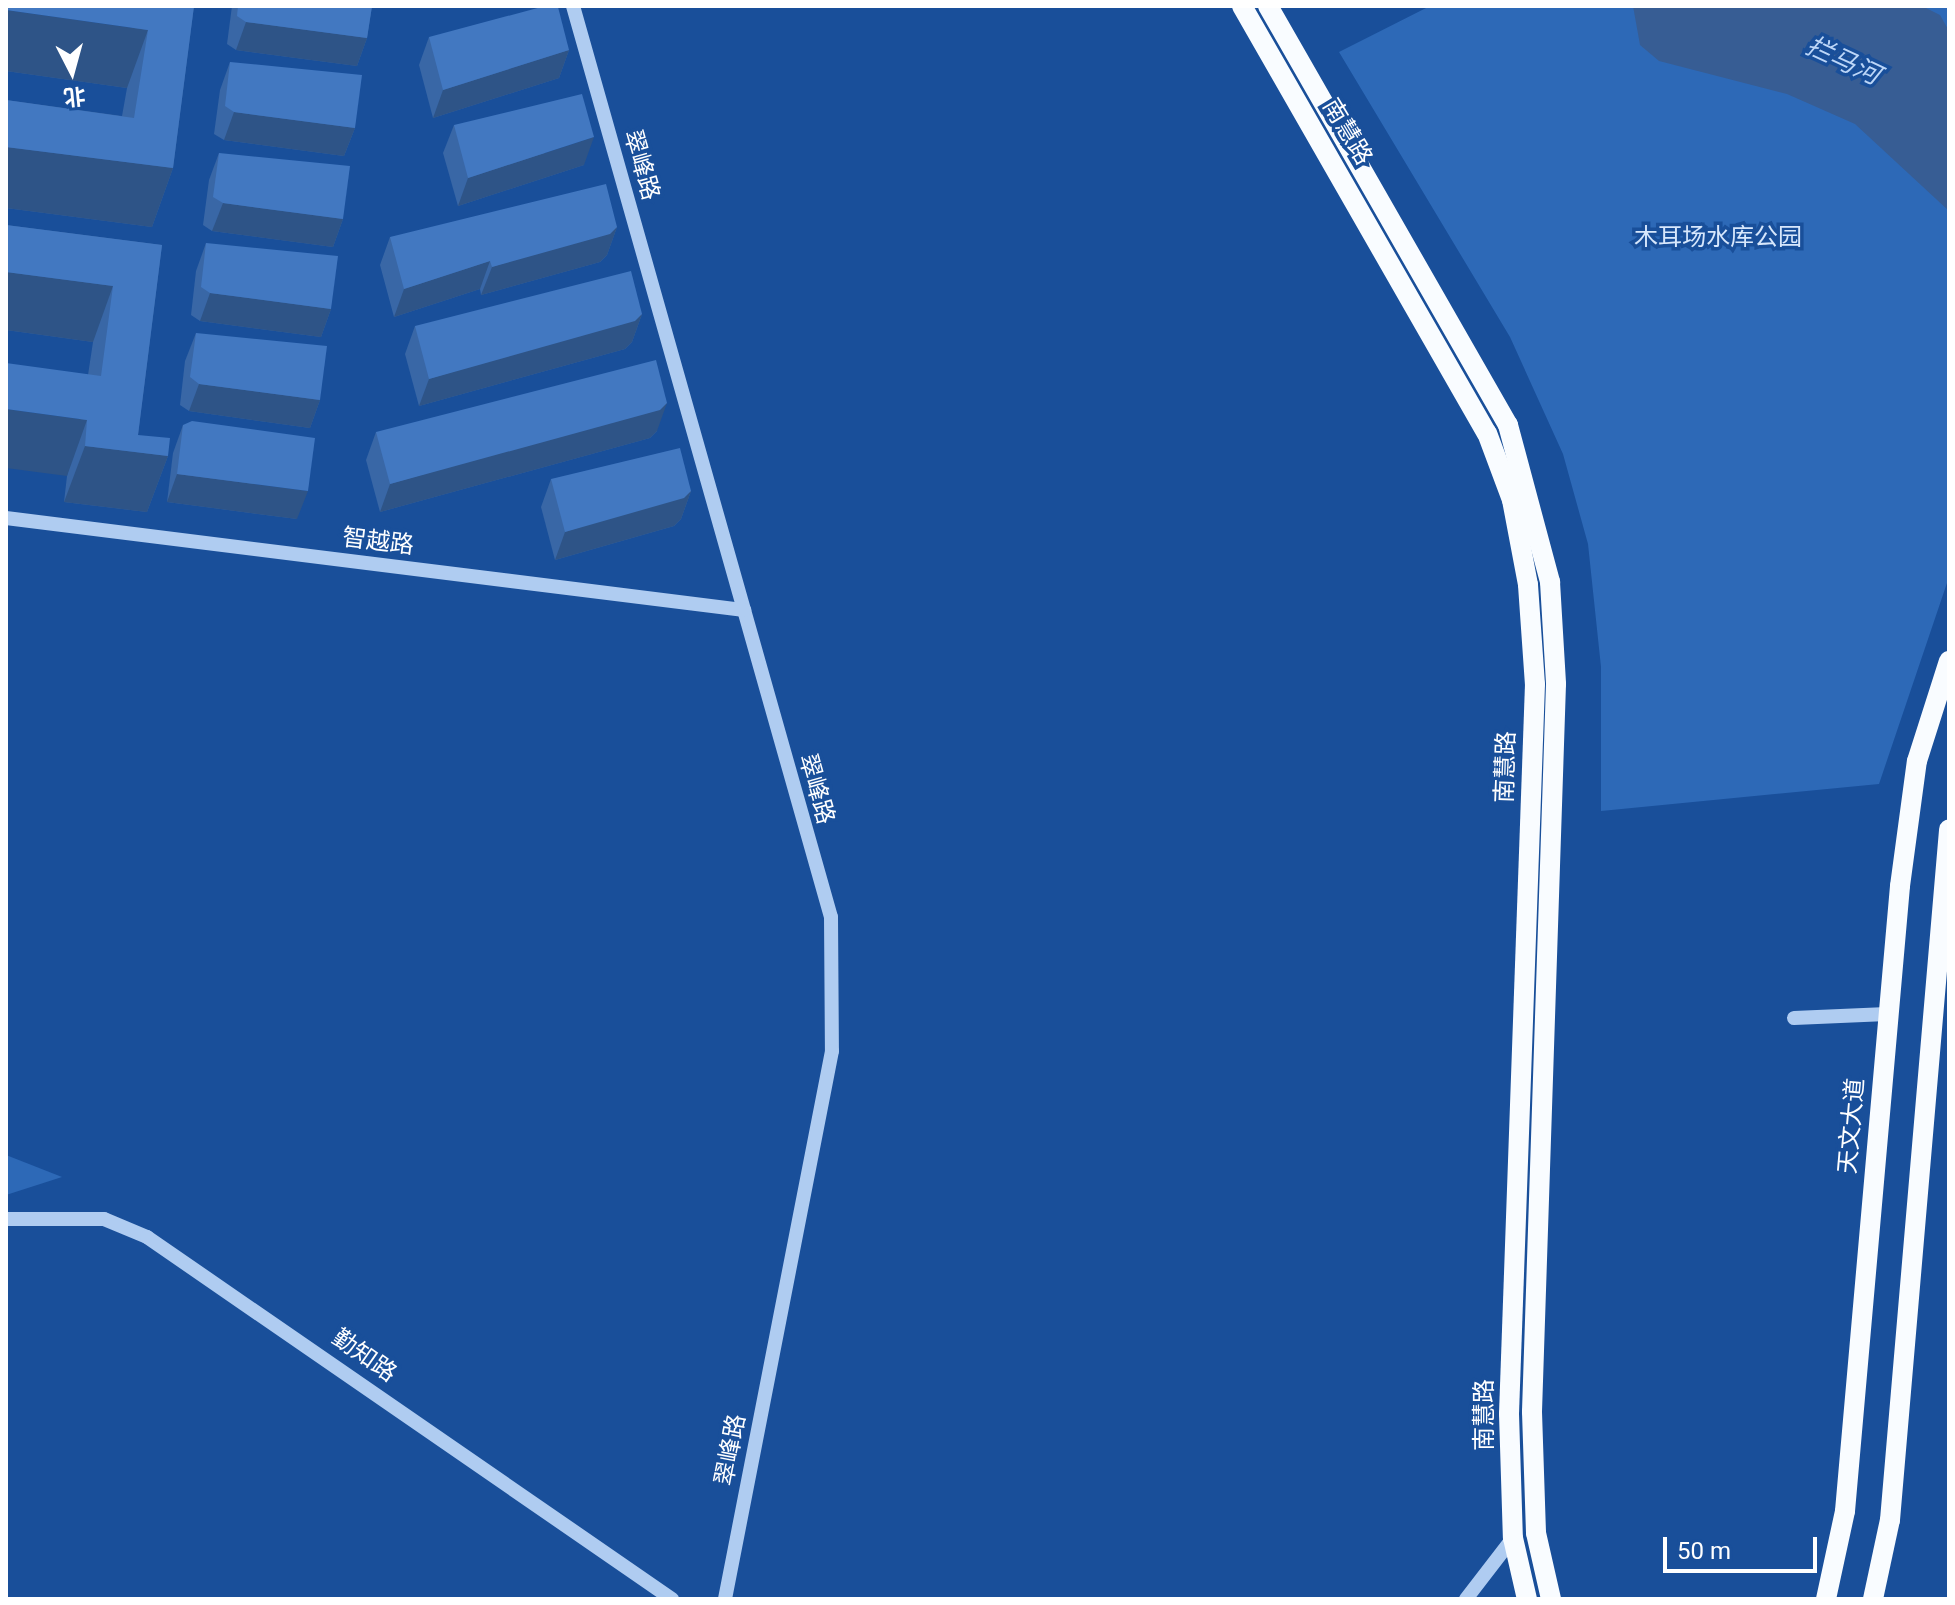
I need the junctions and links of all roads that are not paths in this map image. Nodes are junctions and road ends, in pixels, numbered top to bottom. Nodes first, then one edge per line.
1 (573, 6) edge
2 (1242, 6) edge
3 (1268, 6) edge
4 (6, 518) edge
5 (744, 610) junction
6 (1949, 661) edge
7 (1949, 830) edge
8 (1944, 942) edge
9 (1887, 1014) junction
10 (1794, 1018) dead end
11 (6, 1219) edge
12 (1513, 1538) junction
13 (672, 1599) edge
14 (725, 1599) edge
15 (1466, 1599) edge
16 (1527, 1599) edge
17 (1551, 1599) edge
18 (1826, 1599) edge
19 (1873, 1599) edge

1 - 5 street, 翠峰路
2 - 12 main road, 南慧路
3 - 17 main road, 南慧路
4 - 5 street, 智越路
5 - 14 street, 翠峰路
6 - 9 main road, 天文大道
7 - 8 main road
8 - 19 main road
9 - 10 street
9 - 18 main road, 天文大道
11 - 13 street, 勤知路
12 - 15 street
12 - 16 main road, 南慧路

